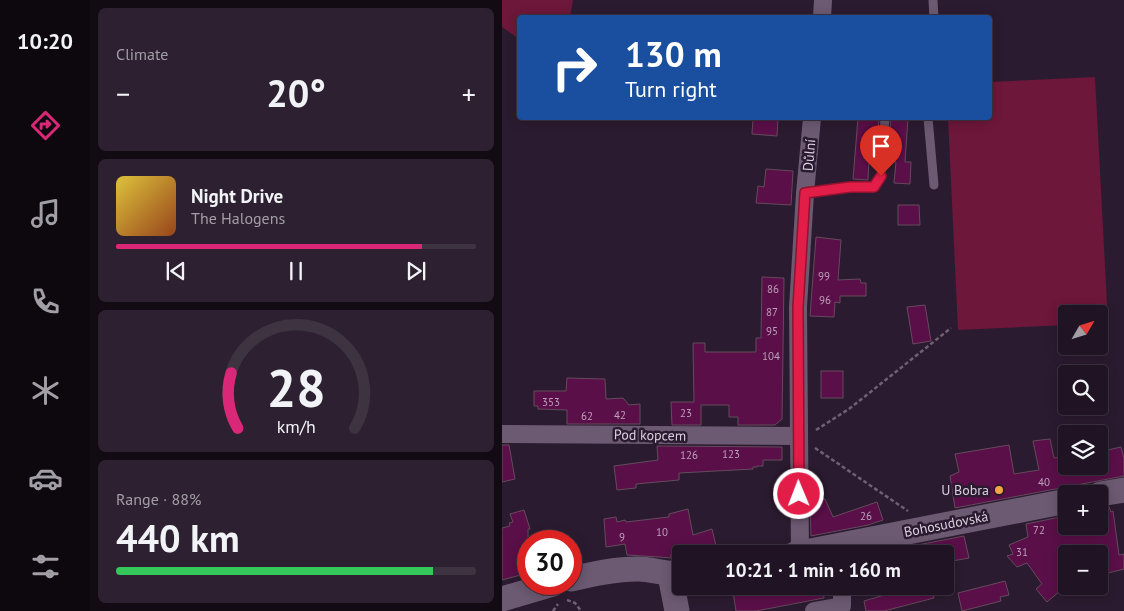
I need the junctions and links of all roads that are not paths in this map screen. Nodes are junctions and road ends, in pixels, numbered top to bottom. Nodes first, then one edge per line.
1 (823, 0) edge
2 (933, 0) edge
3 (822, 15) edge
4 (934, 15) edge
5 (812, 120) edge
6 (885, 120) edge
7 (928, 120) edge
8 (934, 185) dead end
9 (805, 193) junction
10 (502, 434) edge
11 (798, 436) junction
12 (1124, 490) edge
13 (1108, 493) edge
14 (1058, 502) edge
15 (797, 545) edge
16 (858, 545) edge
17 (672, 573) edge
18 (582, 580) edge
19 (524, 595) edge
20 (677, 595) edge
21 (842, 595) edge
22 (502, 599) edge
23 (677, 611) edge
24 (814, 611) edge

1 - 3 street
2 - 4 lane
5 - 9 street, Důlní
6 - 9 lane
7 - 8 lane
9 - 11 street, Důlní
10 - 11 street, Pod kopcem
11 - 15 street, Důlní
12 - 13 street
14 - 16 street, Bohosudovská
17 - 18 street
19 - 22 street
20 - 23 street
21 - 24 street

